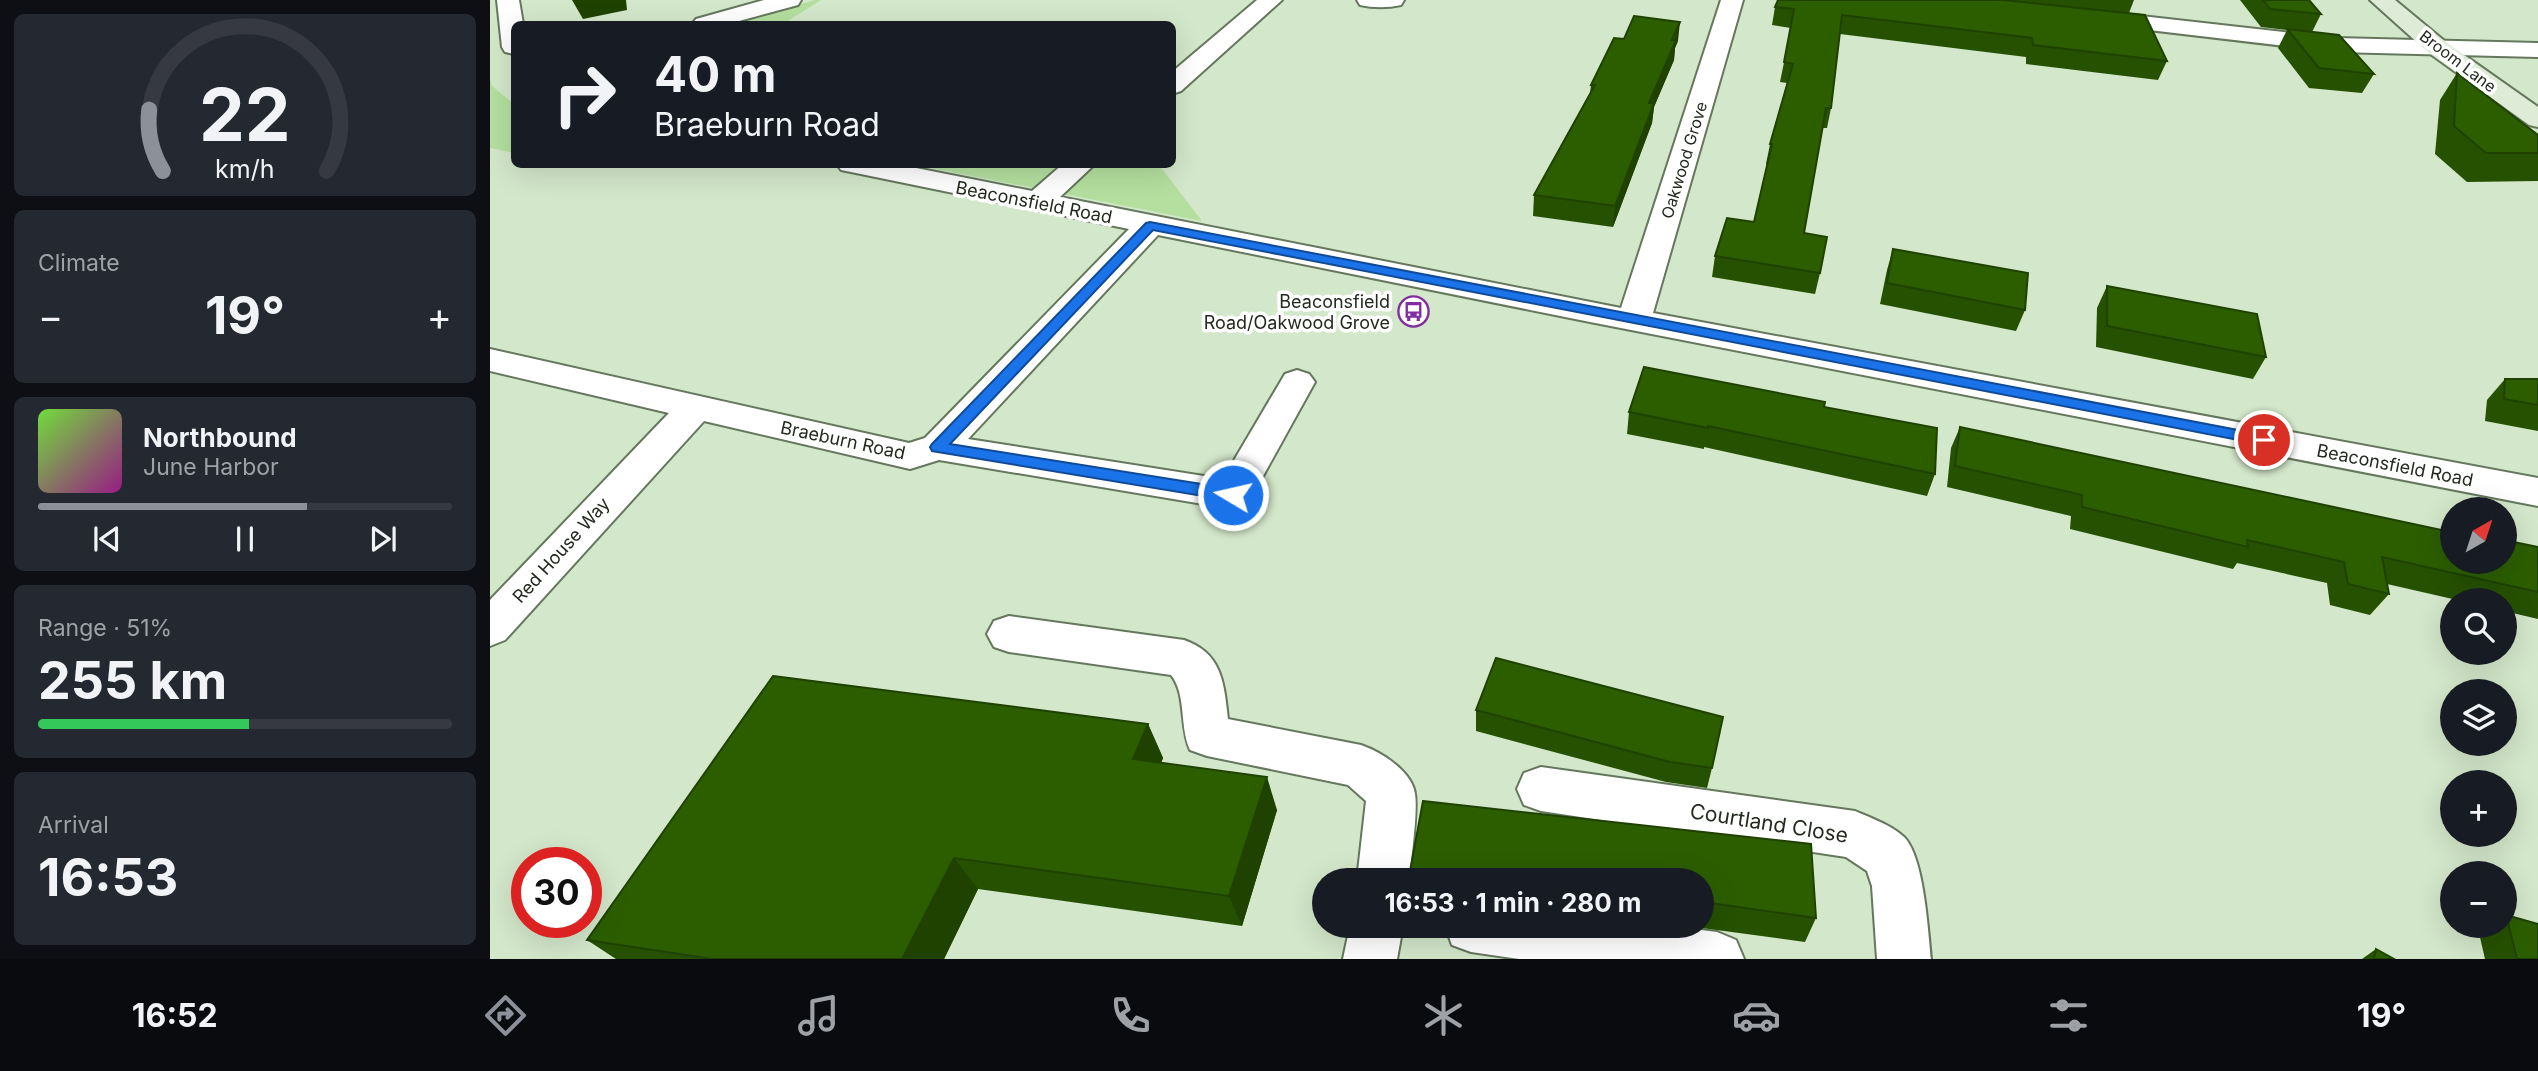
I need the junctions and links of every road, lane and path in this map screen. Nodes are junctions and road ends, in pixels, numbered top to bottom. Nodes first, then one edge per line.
1 (508, 0) edge
2 (790, 0) edge
3 (1272, 0) edge
4 (1367, 0) edge
5 (1393, 0) edge
6 (1732, 0) edge
7 (2381, 0) edge
8 (2071, 15) edge
9 (716, 21) edge
10 (506, 44) edge
11 (2438, 48) junction
12 (2538, 50) edge
13 (1176, 83) edge
14 (2538, 119) edge
15 (870, 168) edge
16 (1076, 168) edge
17 (1036, 203) junction
18 (1150, 226) junction
19 (1634, 320) junction
20 (490, 360) edge
21 (1297, 382) dead end
22 (694, 409) junction
23 (937, 447) junction
24 (2538, 492) edge
25 (490, 628) edge
26 (1009, 634) dead end
27 (1541, 789) dead end
28 (1384, 868) edge
29 (1374, 938) edge
30 (1560, 938) edge
31 (1370, 959) edge
32 (1717, 959) edge
33 (1904, 959) edge

1 - 10 street
2 - 9 street
3 - 13 street
4 - 5 street
6 - 19 street, Oakwood Grove
7 - 11 main road, Broom Lane
8 - 11 street
11 - 12 street
11 - 14 main road, Broom Lane
15 - 17 street, Beaconsfield Road
16 - 17 street
17 - 18 street, Beaconsfield Road
18 - 19 street, Beaconsfield Road
18 - 23 street
19 - 24 street, Beaconsfield Road
20 - 22 street, Braeburn Road
21 - 23 street
22 - 23 street, Braeburn Road
22 - 25 street, Red House Way
26 - 28 street
27 - 33 street, Courtland Close
29 - 31 street
30 - 32 street

